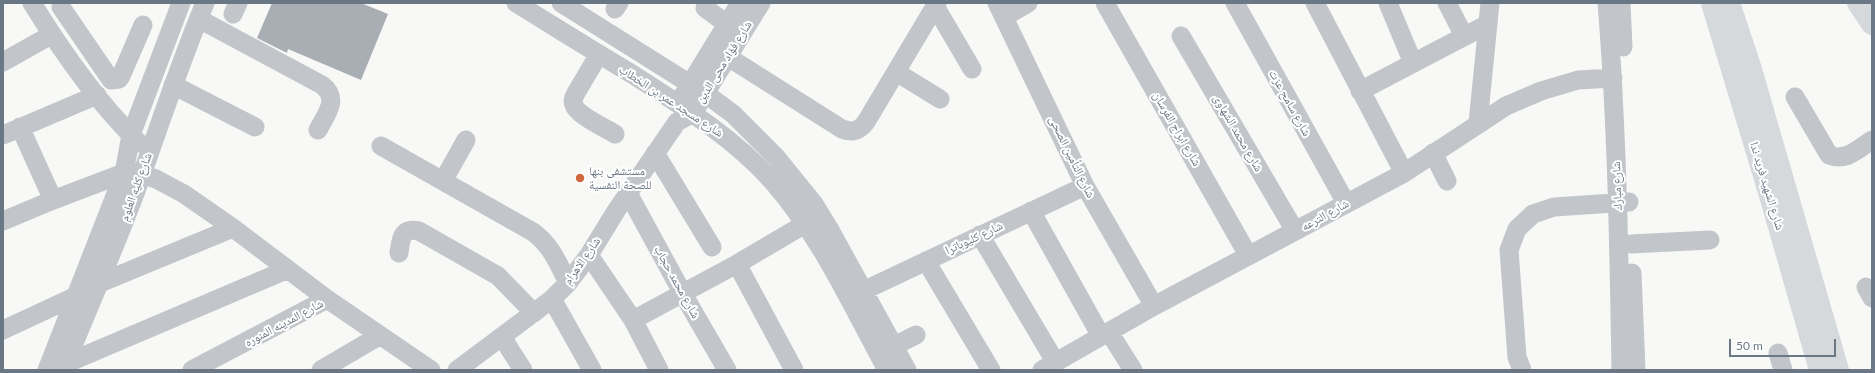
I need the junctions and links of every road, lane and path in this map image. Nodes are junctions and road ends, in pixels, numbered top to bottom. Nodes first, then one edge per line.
1 (32, 3) edge
2 (180, 3) edge
3 (516, 3) edge
4 (740, 3) edge
5 (761, 3) edge
6 (1028, 3) edge
7 (1105, 3) edge
8 (1235, 3) edge
9 (1315, 3) edge
10 (1388, 3) edge
11 (1447, 3) edge
12 (1490, 3) edge
13 (1607, 3) edge
14 (1621, 3) edge
15 (1712, 3) edge
16 (1730, 3) edge
17 (1858, 3) edge
18 (565, 4) edge
19 (65, 5) edge
20 (936, 5) edge
21 (705, 8) dead end
22 (1001, 10) edge
23 (202, 11) edge
24 (548, 22) junction
25 (727, 24) junction
26 (1488, 24) junction
27 (1872, 24) edge
28 (143, 25) dead end
29 (47, 27) junction
30 (1181, 36) dead end
31 (1464, 36) junction
32 (134, 45) junction
33 (599, 54) junction
34 (728, 57) junction
35 (159, 58) junction
36 (3, 62) edge
37 (1413, 63) junction
38 (181, 64) junction
39 (972, 70) dead end
40 (896, 72) junction
41 (1613, 78) junction
42 (173, 85) junction
43 (698, 88) junction
44 (1360, 91) junction
45 (97, 95) junction
46 (1795, 97) dead end
47 (940, 99) dead end
48 (683, 113) junction
49 (1478, 123) junction
50 (254, 127) dead end
51 (318, 130) dead end
52 (11, 131) edge
53 (615, 134) dead end
54 (131, 135) junction
55 (466, 140) dead end
56 (1872, 140) edge
57 (381, 146) dead end
58 (148, 152) junction
59 (1433, 153) junction
60 (655, 154) junction
61 (1404, 173) junction
62 (133, 174) junction
63 (443, 181) junction
64 (1447, 181) dead end
65 (1085, 186) junction
66 (628, 193) junction
67 (53, 200) junction
68 (1346, 203) junction
69 (1624, 203) junction
70 (1031, 211) junction
71 (3, 221) edge
72 (805, 224) junction
73 (233, 228) junction
74 (1295, 231) junction
75 (980, 235) junction
76 (1710, 240) dead end
77 (1631, 244) junction
78 (712, 247) dead end
79 (399, 253) dead end
80 (589, 255) junction
81 (1248, 255) junction
82 (926, 261) junction
83 (737, 264) junction
84 (286, 270) junction
85 (100, 283) junction
86 (568, 283) junction
87 (863, 291) junction
88 (682, 294) junction
89 (76, 296) junction
90 (327, 299) junction
91 (552, 299) junction
92 (1154, 306) junction
93 (534, 313) junction
94 (633, 320) junction
95 (3, 330) edge
96 (1105, 334) junction
97 (916, 335) dead end
98 (379, 336) junction
99 (502, 337) junction
100 (894, 346) junction
101 (64, 367) edge
102 (1049, 367) edge
103 (47, 370) edge
104 (192, 370) edge
105 (321, 370) edge
106 (431, 370) edge
107 (457, 370) edge
108 (523, 370) edge
109 (592, 370) edge
110 (659, 370) edge
111 (727, 370) edge
112 (794, 370) edge
113 (887, 370) edge
114 (907, 370) edge
115 (991, 370) edge
116 (1133, 370) edge
117 (1522, 370) edge
118 (1621, 370) edge
119 (1636, 370) edge
120 (1820, 370) edge
121 (1838, 370) edge

1 - 29 street
2 - 35 street, شارع كليه العلوم
3 - 24 street, شارع مسجد عمر بن الخطاب
4 - 25 street, شارع فؤاد محى الدين
5 - 34 street, شارع فؤاد محى الدين
6 - 22 street
7 - 81 street, شارع ابراج الفرسان
8 - 68 street, شارع سامح عزت
9 - 44 street
10 - 37 street
11 - 31 street
12 - 26 street
13 - 41 street, شارع مبارك
14 - 69 street, شارع مبارك
15 - 120 main road, شارع الشهيد فريد ندا
16 - 121 main road, شارع الشهيد فريد ندا
17 - 27 main road
18 - 24 street
18 - 43 street, شارع مسجد عمر بن الخطاب
19 - 29 street
19 - 32 street
20 - 39 street
20 - 40 street
21 - 25 street
22 - 65 street, شارع التأمين الصحى
23 - 38 street, شارع كليه العلوم
23 - 51 street
24 - 33 street, شارع مسجد عمر بن الخطاب
25 - 43 street, شارع فؤاد محى الدين
26 - 31 street
26 - 49 street
28 - 32 street
29 - 36 street
29 - 45 street
30 - 74 street, شارع محمد الشهاوى
31 - 37 street
32 - 35 street
33 - 48 street, شارع مسجد عمر بن الخطاب
33 - 53 street
34 - 40 street
34 - 43 street, شارع فؤاد محى الدين
35 - 38 street
35 - 54 street, شارع كليه العلوم
37 - 44 street
38 - 42 street, شارع كليه العلوم
40 - 47 street
41 - 49 street, شارع الترعه
41 - 69 street, شارع مبارك
42 - 50 street
42 - 58 street, شارع كليه العلوم
43 - 48 street, شارع فؤاد محى الدين
43 - 87 street, شارع مسجد عمر بن الخطاب
44 - 61 street
45 - 52 street
45 - 54 street
46 - 56 street
48 - 60 street, شارع الاهرام
48 - 72 street, شارع مسجد عمر بن الخطاب
49 - 59 street, شارع الترعه
52 - 67 street
54 - 58 street
54 - 62 street, شارع كليه العلوم
55 - 63 street
57 - 63 street
58 - 62 street, شارع كليه العلوم
59 - 61 street, شارع الترعه
59 - 64 street
60 - 66 street, شارع الاهرام
60 - 78 street
61 - 68 street, شارع الترعه
62 - 67 street
62 - 73 street
62 - 85 street, شارع كليه العلوم
62 - 89 street, شارع كليه العلوم
63 - 86 street
65 - 70 street, شارع كليوباترا
65 - 92 street, شارع التأمين الصحى
66 - 80 street, شارع الاهرام
66 - 88 street, شارع محمد حجاب
67 - 71 street
68 - 74 street, شارع الترعه
69 - 77 street, شارع مبارك
69 - 117 street
69 - 118 street, شارع مبارك
70 - 75 street, شارع كليوباترا
70 - 96 street
72 - 83 street
72 - 113 street, شارع مسجد عمر بن الخطاب
73 - 84 street
73 - 85 street
74 - 81 street, شارع الترعه
75 - 82 street, شارع كليوباترا
75 - 102 street
76 - 77 street
77 - 119 street, شارع مبارك
79 - 93 street
80 - 86 street, شارع الاهرام
80 - 94 street
81 - 92 street, شارع الترعه
82 - 87 street, شارع كليوباترا
82 - 115 street
83 - 88 street
83 - 112 street
84 - 90 street
84 - 101 street
85 - 101 street, شارع كليه العلوم
86 - 91 street, شارع الاهرام
87 - 100 street, شارع مسجد عمر بن الخطاب
88 - 94 street
88 - 111 street, شارع محمد حجاب
89 - 95 street
89 - 103 street, شارع كليه العلوم
90 - 98 street, شارع المدينه المنوره
90 - 104 street, شارع المدينه المنوره
91 - 93 street, شارع الاهرام
91 - 109 street
92 - 96 street, شارع الترعه
93 - 99 street, شارع الاهرام
94 - 110 street
96 - 102 street, شارع الترعه
96 - 116 street
97 - 100 street
98 - 105 street
98 - 106 street, شارع المدينه المنوره
99 - 107 street, شارع الاهرام
99 - 108 street
100 - 114 street, شارع مسجد عمر بن الخطاب

